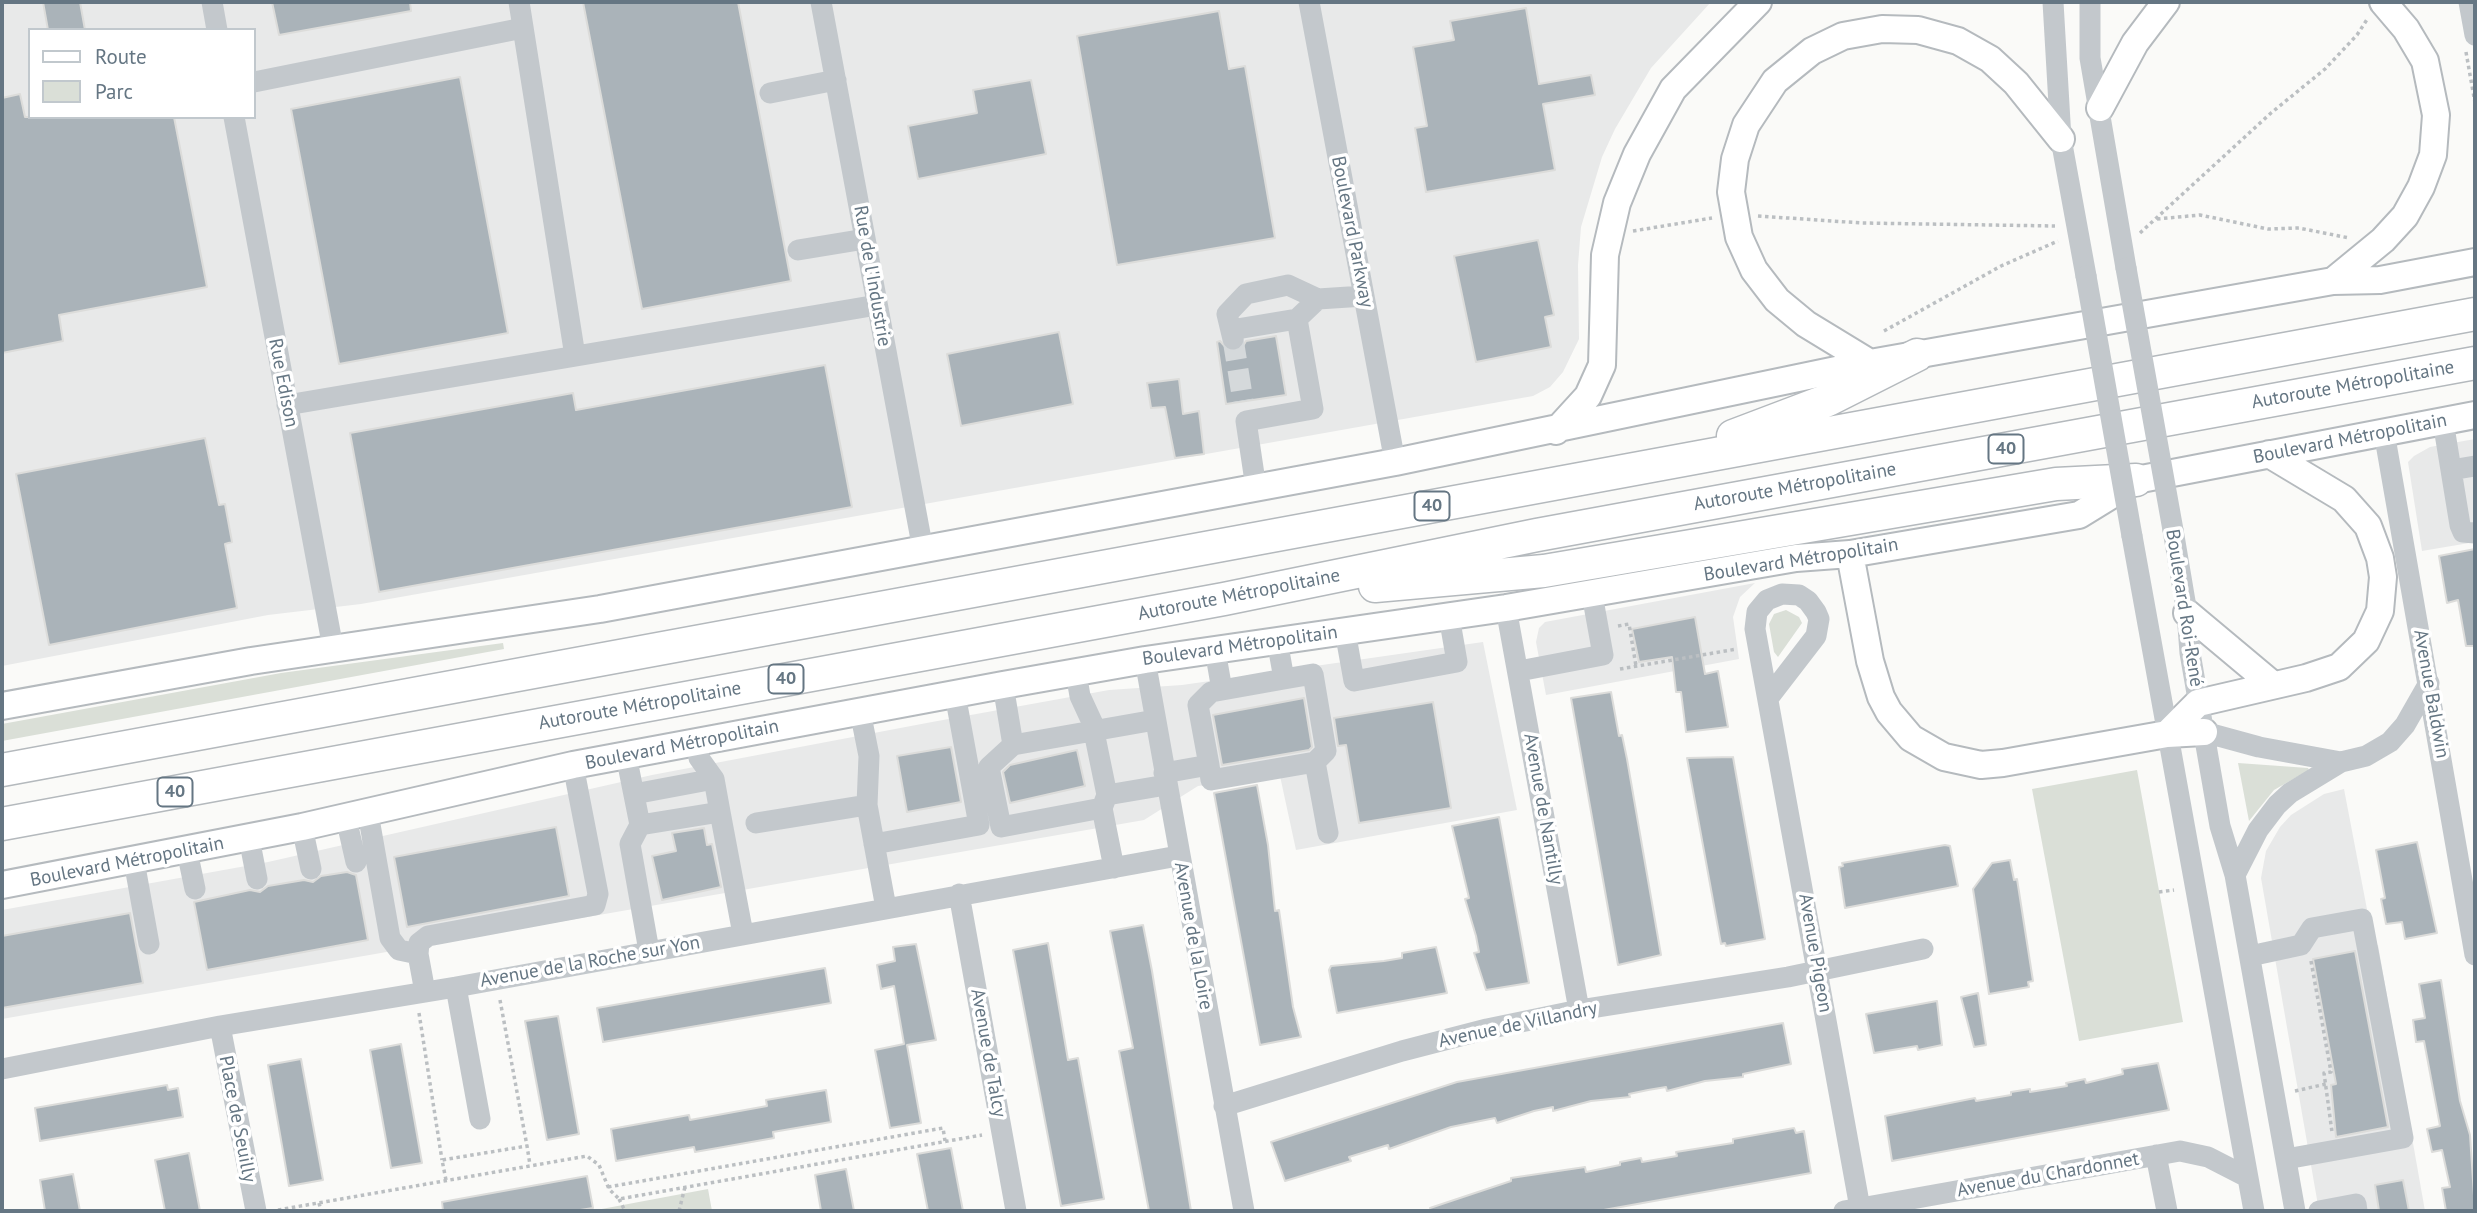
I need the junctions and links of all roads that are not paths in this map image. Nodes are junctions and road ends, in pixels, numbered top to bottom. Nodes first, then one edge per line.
1 (212, 2) edge
2 (519, 2) edge
3 (821, 2) edge
4 (1309, 2) edge
5 (1758, 2) edge
6 (2053, 2) edge
7 (2090, 2) edge
8 (2166, 2) edge
9 (2383, 2) edge
10 (2469, 2) edge
11 (218, 28) edge
12 (523, 29) junction
13 (2475, 35) edge
14 (836, 80) junction
15 (256, 82) edge
16 (770, 93) dead end
17 (2100, 108) junction
18 (234, 119) edge
19 (2061, 139) junction
20 (865, 239) junction
21 (798, 250) dead end
22 (2475, 262) edge
23 (2333, 281) junction
24 (1364, 296) junction
25 (1318, 299) junction
26 (877, 305) junction
27 (2475, 314) edge
28 (1297, 320) junction
29 (1917, 355) junction
30 (575, 356) junction
31 (1870, 363) junction
32 (2475, 363) edge
33 (287, 405) junction
34 (2475, 415) edge
35 (2443, 421) junction
36 (1556, 431) junction
37 (2384, 432) junction
38 (2269, 454) junction
39 (1395, 462) junction
40 (1653, 466) junction
41 (2475, 466) edge
42 (2451, 470) junction
43 (2136, 480) junction
44 (1255, 488) junction
45 (2475, 533) edge
46 (923, 550) junction
47 (1850, 554) junction
48 (1592, 594) junction
49 (1224, 599) junction
50 (1506, 608) junction
51 (2187, 613) junction
52 (1449, 616) junction
53 (1345, 631) junction
54 (1277, 640) junction
55 (333, 648) junction
56 (1214, 650) junction
57 (1145, 660) junction
58 (1519, 671) junction
59 (1076, 673) junction
60 (1284, 679) junction
61 (2429, 682) junction
62 (1003, 685) junction
63 (2273, 685) junction
64 (1222, 690) junction
65 (955, 694) junction
66 (1769, 697) dead end
67 (2198, 703) junction
68 (2, 706) edge
69 (860, 711) junction
70 (1155, 720) junction
71 (1094, 731) junction
72 (2204, 732) junction
73 (2167, 734) junction
74 (697, 741) junction
75 (1013, 745) junction
76 (626, 755) junction
77 (1315, 762) junction
78 (2340, 762) junction
79 (573, 765) junction
80 (1209, 765) junction
81 (2, 770) edge
82 (714, 779) junction
83 (1165, 779) junction
84 (634, 794) junction
85 (1104, 801) junction
86 (867, 805) junction
87 (720, 812) junction
88 (357, 815) junction
89 (756, 823) dead end
90 (2, 824) edge
91 (640, 825) junction
92 (302, 827) junction
93 (1328, 833) dead end
94 (249, 838) junction
95 (874, 844) junction
96 (187, 851) junction
97 (1178, 856) junction
98 (134, 861) junction
99 (356, 862) dead end
100 (1114, 867) junction
101 (311, 869) dead end
102 (2235, 876) junction
103 (257, 879) dead end
104 (2, 885) edge
105 (195, 889) dead end
106 (959, 894) junction
107 (886, 908) junction
108 (743, 934) junction
109 (149, 944) dead end
110 (1923, 949) dead end
111 (649, 951) junction
112 (418, 954) junction
113 (2475, 955) edge
114 (2250, 956) junction
115 (1818, 971) junction
116 (456, 987) junction
117 (421, 993) junction
118 (1579, 1010) junction
119 (219, 1026) junction
120 (2, 1069) edge
121 (1224, 1106) junction
122 (480, 1119) dead end
123 (2156, 1155) junction
124 (2286, 1159) junction
125 (2247, 1177) junction
126 (1852, 1210) edge
127 (2327, 1210) edge
128 (256, 1211) edge
129 (1016, 1211) edge
130 (1244, 1211) edge
131 (2167, 1211) edge
132 (2254, 1211) edge
133 (2295, 1211) edge
134 (2357, 1211) edge

1 - 11 street
2 - 12 street
3 - 14 street, Rue de l'Industrie
4 - 24 street, Boulevard Parkway
5 - 36 main road
6 - 19 street, Boulevard Roi-René
7 - 17 street, Boulevard Roi-René
8 - 17 main road
9 - 23 main road
10 - 13 street
12 - 15 street
12 - 30 street
14 - 16 street
14 - 20 street, Rue de l'Industrie
17 - 51 street, Boulevard Roi-René, bridge
18 - 33 street, Rue Edison
19 - 31 main road
19 - 73 street, Boulevard Roi-René, bridge
20 - 21 street
20 - 26 street, Rue de l'Industrie
22 - 23 main road
23 - 29 main road
24 - 25 street
24 - 39 street, Boulevard Parkway
25 - 28 street
25 - 28 street
26 - 30 street
26 - 46 street, Rue de l'Industrie
27 - 40 highway, 40
28 - 44 street
29 - 31 main road
29 - 40 highway
30 - 33 street
31 - 36 main road
32 - 49 highway, Autoroute Métropolitaine / 40
33 - 55 street, Rue Edison
34 - 35 main road, Boulevard Métropolitain
35 - 37 main road, Boulevard Métropolitain
35 - 42 street
36 - 39 main road
37 - 38 main road, Boulevard Métropolitain
37 - 61 street, Avenue Baldwin
38 - 43 main road, Boulevard Métropolitain
38 - 63 main road
39 - 44 main road
40 - 81 highway, 40
41 - 42 street
42 - 45 street
43 - 47 main road, Boulevard Métropolitain
43 - 49 highway
44 - 46 main road
46 - 55 main road
47 - 48 main road, Boulevard Métropolitain
47 - 73 main road
48 - 50 main road, Boulevard Métropolitain
48 - 58 street
49 - 90 highway, Autoroute Métropolitaine / 40
50 - 52 main road, Boulevard Métropolitain
50 - 58 street, Avenue de Nantilly
51 - 63 main road
51 - 67 street, Boulevard Roi-René
52 - 53 main road, Boulevard Métropolitain
52 - 53 street
53 - 54 main road, Boulevard Métropolitain
54 - 56 main road, Boulevard Métropolitain
54 - 60 street
55 - 68 main road
56 - 57 main road, Boulevard Métropolitain
56 - 64 street
57 - 59 main road, Boulevard Métropolitain
57 - 70 street, Avenue de la Loire
58 - 118 street, Avenue de Nantilly
59 - 62 main road, Boulevard Métropolitain
59 - 71 street
60 - 64 street
60 - 77 street
61 - 78 street
61 - 113 street, Avenue Baldwin
62 - 65 main road, Boulevard Métropolitain
62 - 75 street
63 - 67 main road
64 - 80 street
65 - 69 main road, Boulevard Métropolitain
65 - 95 street
66 - 115 street, Avenue Pigeon
67 - 72 street, Boulevard Roi-René
67 - 73 main road
69 - 74 main road, Boulevard Métropolitain
69 - 86 street
70 - 71 street
70 - 83 street, Avenue de la Loire
71 - 75 street
71 - 85 street
72 - 73 main road
72 - 78 street
72 - 102 street, Boulevard Roi-René
73 - 125 street, Boulevard Roi-René
74 - 76 main road, Boulevard Métropolitain
74 - 82 street
75 - 85 street
76 - 79 main road, Boulevard Métropolitain
76 - 84 street
77 - 80 street
77 - 93 street
78 - 102 street
79 - 88 main road, Boulevard Métropolitain
79 - 112 street
80 - 83 street
82 - 84 street
82 - 87 street
83 - 85 street
83 - 97 street, Avenue de la Loire
84 - 91 street
85 - 100 street
86 - 89 street
86 - 95 street
87 - 91 street
87 - 108 street
88 - 92 main road, Boulevard Métropolitain
88 - 99 street
88 - 112 street
91 - 111 street
92 - 94 main road, Boulevard Métropolitain
92 - 101 street
94 - 96 main road, Boulevard Métropolitain
94 - 103 street
95 - 107 street
96 - 98 main road, Boulevard Métropolitain
96 - 105 street
97 - 100 street, Avenue de la Roche sur Yon
97 - 121 street, Avenue de la Loire
98 - 104 main road, Boulevard Métropolitain
98 - 109 street
100 - 106 street, Avenue de la Roche sur Yon
102 - 114 street, Boulevard Roi-René
106 - 107 street, Avenue de la Roche sur Yon
106 - 129 street, Avenue de Talcy
107 - 108 street, Avenue de la Roche sur Yon
108 - 111 street, Avenue de la Roche sur Yon
110 - 115 street, Avenue de Villandry
111 - 116 street, Avenue de la Roche sur Yon
112 - 117 street
114 - 124 street, Boulevard Roi-René
114 - 124 street
115 - 118 street, Avenue de Villandry
115 - 126 street, Avenue Pigeon
116 - 117 street, Avenue de la Roche sur Yon
116 - 122 street
117 - 119 street, Avenue de la Roche sur Yon
118 - 121 street, Avenue de Villandry
119 - 120 street, Avenue de la Roche sur Yon
119 - 128 street, Place de Seuilly
121 - 130 street, Avenue de la Loire
123 - 125 street, Avenue du Chardonnet
123 - 126 street, Avenue du Chardonnet
123 - 131 street
124 - 133 street, Boulevard Roi-René
125 - 132 street, Boulevard Roi-René
127 - 134 street

